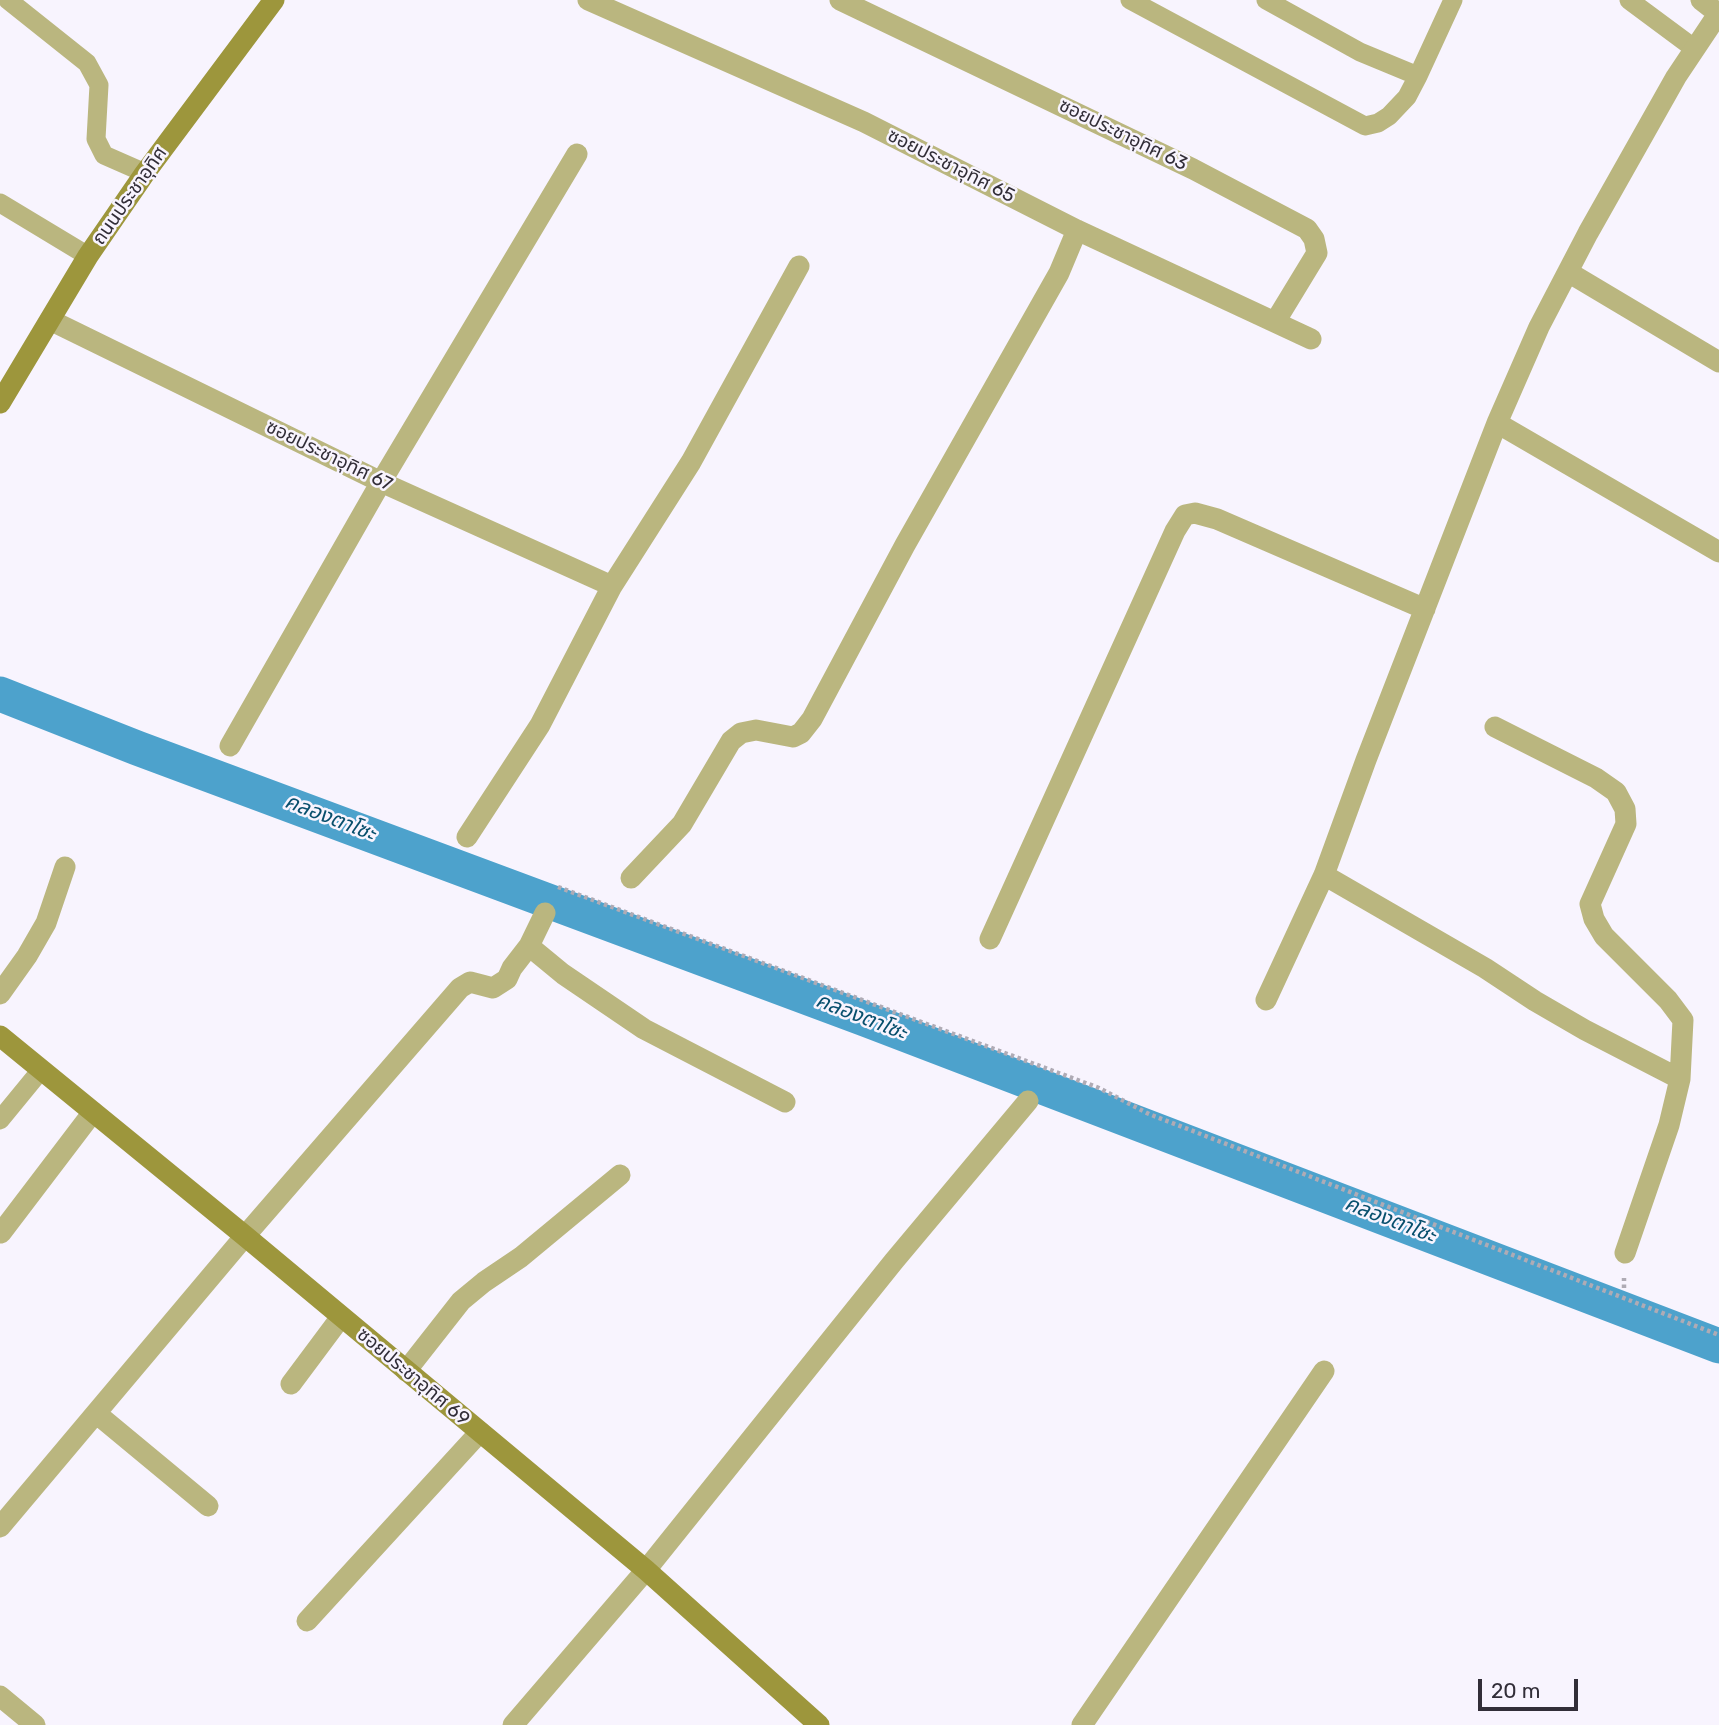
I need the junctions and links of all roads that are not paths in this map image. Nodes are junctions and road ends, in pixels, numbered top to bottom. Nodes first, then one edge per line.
1 (8, 0) edge
2 (274, 0) edge
3 (587, 0) edge
4 (841, 0) edge
5 (1130, 0) edge
6 (1266, 0) edge
7 (1452, 0) edge
8 (1629, 0) edge
9 (1701, 0) edge
10 (1719, 14) edge
11 (1695, 49) junction
12 (1418, 76) junction
13 (577, 154) dead end
14 (145, 173) junction
15 (0, 203) edge
16 (1077, 230) junction
17 (88, 256) junction
18 (799, 266) dead end
19 (1568, 272) junction
20 (50, 320) junction
21 (1275, 322) junction
22 (1311, 339) dead end
23 (1719, 362) edge
24 (0, 403) edge
25 (1497, 423) junction
26 (381, 482) junction
27 (1719, 552) edge
28 (612, 586) junction
29 (1425, 609) junction
30 (1495, 727) dead end
31 (230, 746) dead end
32 (467, 837) dead end
33 (65, 867) dead end
34 (1324, 876) junction
35 (631, 878) dead end
36 (545, 913) dead end
37 (990, 939) dead end
38 (529, 946) junction
39 (0, 993) edge
40 (1266, 1000) dead end
41 (0, 1036) edge
42 (41, 1070) junction
43 (1680, 1079) junction
44 (1028, 1101) dead end
45 (785, 1102) dead end
46 (93, 1112) junction
47 (1, 1117) edge
48 (620, 1175) dead end
49 (1, 1233) edge
50 (245, 1236) junction
51 (1625, 1253) dead end
52 (341, 1317) junction
53 (406, 1371) junction
54 (1324, 1371) dead end
55 (291, 1384) dead end
56 (97, 1415) junction
57 (480, 1432) junction
58 (208, 1506) dead end
59 (0, 1527) edge
60 (646, 1570) junction
61 (307, 1621) dead end
62 (0, 1696) edge
63 (35, 1725) edge
64 (513, 1725) edge
65 (819, 1725) edge
66 (1082, 1725) edge

1 - 14 lane
2 - 14 street, ถนนประชาอุทิศ
3 - 16 street, ซอยประชาอุทิศ 65
4 - 21 street, ซอยประชาอุทิศ 63
5 - 12 lane
6 - 12 lane
7 - 12 lane
8 - 11 lane
9 - 10 street
10 - 11 street
11 - 19 street
13 - 26 street
14 - 17 street, ถนนประชาอุทิศ
15 - 17 lane
16 - 21 street, ซอยประชาอุทิศ 65
16 - 35 street
17 - 20 street, ถนนประชาอุทิศ
18 - 28 street
19 - 23 street
19 - 25 street
20 - 24 street, ถนนประชาอุทิศ
20 - 26 street, ซอยประชาอุทิศ 67
21 - 22 street, ซอยประชาอุทิศ 65
25 - 27 street
25 - 29 street
26 - 28 street, ซอยประชาอุทิศ 67
26 - 31 street
28 - 32 street
29 - 34 street
29 - 37 street
30 - 43 street
33 - 39 street
34 - 40 street
34 - 43 street
36 - 38 street
38 - 45 street
38 - 50 street
41 - 42 street, ซอยประชาอุทิศ 69
42 - 46 street, ซอยประชาอุทิศ 69
42 - 47 lane
43 - 51 street
44 - 60 street
46 - 49 street
46 - 50 street, ซอยประชาอุทิศ 69
48 - 53 street
50 - 52 street, ซอยประชาอุทิศ 69
50 - 56 street
52 - 53 street, ซอยประชาอุทิศ 69
52 - 55 street
53 - 57 street, ซอยประชาอุทิศ 69
54 - 66 street
56 - 58 street
56 - 59 street
57 - 60 street, ซอยประชาอุทิศ 69
57 - 61 street
60 - 64 street
60 - 65 street, ซอยประชาอุทิศ 69
62 - 63 street

